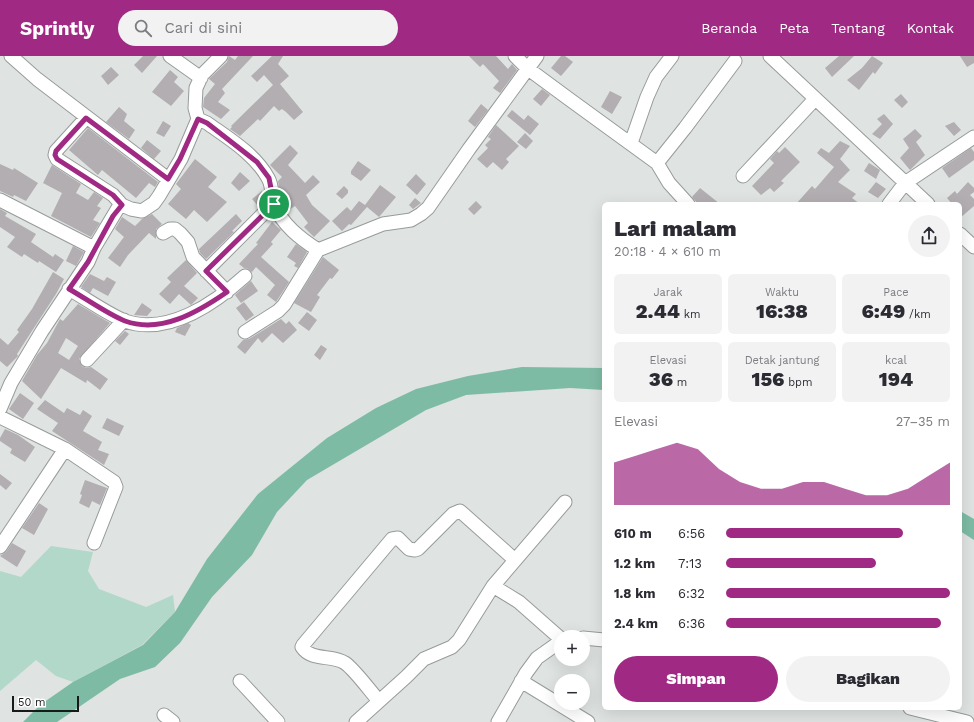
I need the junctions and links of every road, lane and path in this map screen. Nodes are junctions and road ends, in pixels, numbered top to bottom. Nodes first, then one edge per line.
1 (11, 56) edge
2 (170, 56) edge
3 (221, 56) edge
4 (515, 56) edge
5 (537, 56) edge
6 (672, 56) edge
7 (770, 56) edge
8 (735, 61) dead end
9 (527, 68) junction
10 (201, 78) junction
11 (815, 99) junction
12 (86, 118) junction
13 (198, 119) junction
14 (974, 137) edge
15 (631, 143) junction
16 (657, 163) junction
17 (743, 176) dead end
18 (168, 179) junction
19 (905, 183) junction
20 (0, 200) edge
21 (686, 202) edge
22 (891, 202) edge
23 (926, 202) edge
24 (274, 204) junction
25 (122, 205) junction
26 (163, 233) dead end
27 (962, 236) edge
28 (974, 247) edge
29 (94, 248) junction
30 (318, 250) junction
31 (206, 271) junction
32 (245, 276) dead end
33 (69, 289) junction
34 (227, 292) junction
35 (124, 320) junction
36 (245, 332) dead end
37 (87, 360) dead end
38 (5, 380) edge
39 (0, 409) edge
40 (0, 416) edge
41 (65, 449) junction
42 (565, 502) dead end
43 (94, 543) dead end
44 (0, 547) edge
45 (515, 560) junction
46 (493, 586) junction
47 (550, 629) junction
48 (554, 633) edge
49 (590, 639) edge
50 (602, 640) edge
51 (554, 645) edge
52 (537, 658) junction
53 (240, 681) dead end
54 (521, 681) junction
55 (379, 701) junction
56 (918, 710) edge
57 (278, 722) edge
58 (356, 722) edge
59 (498, 722) edge
60 (588, 722) edge
61 (967, 722) edge

1 - 12 street
2 - 10 street
3 - 10 street
4 - 9 street
5 - 9 street
6 - 15 street
7 - 11 street
8 - 16 street
9 - 15 street
9 - 30 street
10 - 13 street
11 - 17 street
11 - 19 street
12 - 18 street
12 - 25 street
13 - 18 street
13 - 24 street
14 - 19 street
15 - 16 street
16 - 21 street
18 - 25 street
19 - 22 street
19 - 23 street
20 - 29 street
24 - 30 street
24 - 31 street
25 - 29 street
26 - 31 street
27 - 28 street
29 - 33 street
30 - 36 street
31 - 34 street
32 - 34 street
33 - 35 street
33 - 38 street
34 - 35 street
35 - 37 street
38 - 39 street
40 - 41 street
41 - 43 street
41 - 44 street
42 - 45 street
45 - 46 street
45 - 55 street
46 - 47 street
46 - 55 street
47 - 48 street
47 - 52 street
49 - 50 street
51 - 52 street
52 - 54 street
53 - 57 street
54 - 59 street
54 - 60 street
55 - 58 street
56 - 61 street

